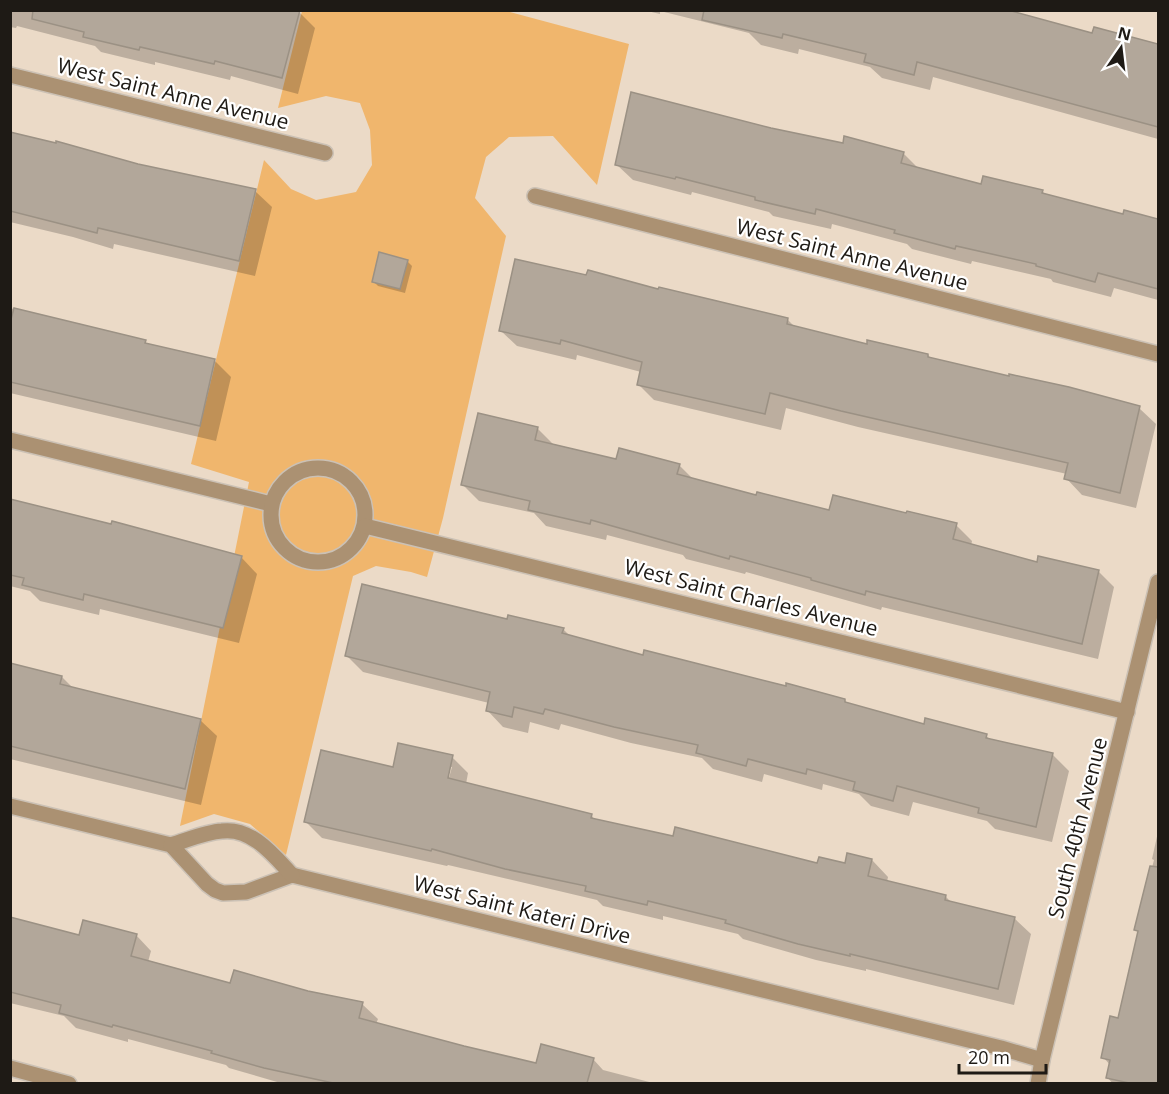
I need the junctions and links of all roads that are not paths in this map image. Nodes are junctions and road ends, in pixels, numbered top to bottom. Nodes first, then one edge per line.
1 (10, 75) edge
2 (325, 153) dead end
3 (535, 196) dead end
4 (1158, 354) edge
5 (10, 440) edge
6 (271, 504) junction
7 (365, 526) junction
8 (1158, 582) edge
9 (1128, 712) junction
10 (10, 806) edge
11 (171, 845) junction
12 (292, 875) junction
13 (1042, 1060) junction
14 (10, 1068) edge
15 (69, 1083) edge
16 (1038, 1083) edge

1 - 2 street, West Saint Anne Avenue
3 - 4 street, West Saint Anne Avenue
5 - 6 street
6 - 7 street
6 - 7 street
7 - 9 street, West Saint Charles Avenue
8 - 9 street, South 40th Avenue
9 - 13 street, South 40th Avenue
10 - 11 street
11 - 12 street
11 - 12 street
12 - 13 street, West Saint Kateri Drive
13 - 16 street, South 40th Avenue
14 - 15 street

